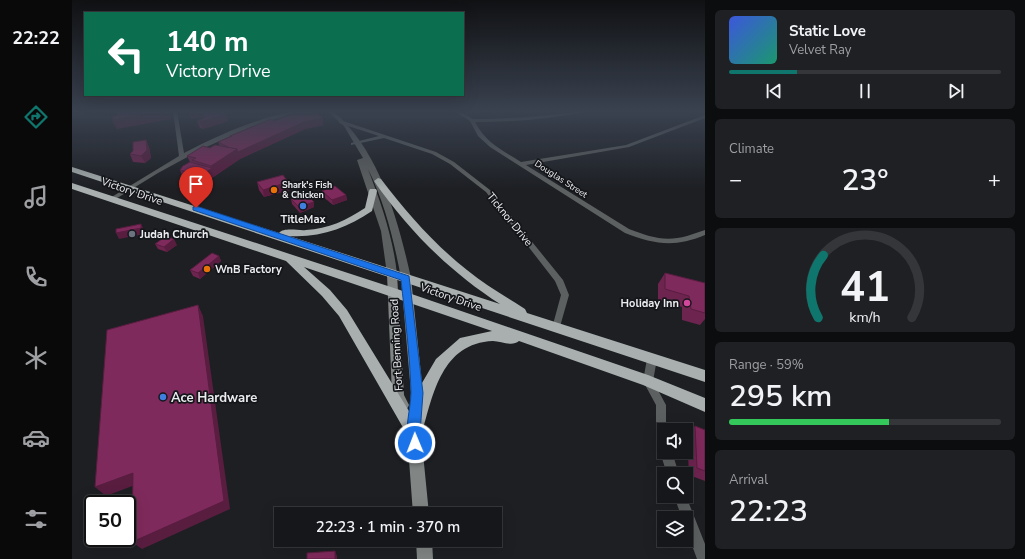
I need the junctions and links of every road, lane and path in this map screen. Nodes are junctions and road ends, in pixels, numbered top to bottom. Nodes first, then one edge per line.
1 (179, 137) edge
2 (221, 137) edge
3 (352, 137) edge
4 (383, 137) joint
5 (483, 137) edge
6 (650, 137) edge
7 (356, 144) junction
8 (182, 156) junction
9 (520, 164) junction
10 (72, 169) edge
11 (378, 182) junction
12 (72, 186) edge
13 (130, 187) junction
14 (373, 191) junction
15 (112, 199) junction
16 (267, 232) junction
17 (705, 232) edge
18 (288, 258) junction
19 (392, 274) junction
20 (406, 278) junction
21 (393, 292) junction
22 (408, 297) junction
23 (535, 321) junction
24 (556, 328) junction
25 (538, 342) junction
26 (652, 359) junction
27 (705, 376) edge
28 (648, 381) junction
29 (705, 405) edge
30 (661, 423) edge
31 (414, 433) junction
32 (683, 503) edge
33 (420, 507) edge
34 (425, 547) edge
35 (426, 559) edge
36 (704, 559) edge

1 - 8 street
2 - 8 street
3 - 7 street, Fort Benning Road
4 - 7 street
4 - 24 street, Ticknor Drive
5 - 9 street, Douglas Street
6 - 9 street
7 - 11 street, Fort Benning Road
7 - 14 street, Fort Benning Road
8 - 13 street
9 - 17 street, Douglas Street
10 - 13 highway, Victory Drive
11 - 20 street, Fort Benning Road
11 - 23 highway
12 - 15 highway, Victory Drive
13 - 15 street
13 - 16 highway, Victory Drive
14 - 16 highway
14 - 19 street, Fort Benning Road
15 - 18 highway, Victory Drive
16 - 19 highway, Victory Drive
18 - 21 highway, Victory Drive
18 - 31 highway
19 - 20 highway, Victory Drive
19 - 21 main road, Fort Benning Road
20 - 22 main road, Fort Benning Road
20 - 23 highway, Victory Drive
21 - 22 highway, Victory Drive
21 - 31 main road, Fort Benning Road
22 - 25 highway, Victory Drive
22 - 31 main road, Fort Benning Road
23 - 24 highway, Victory Drive
24 - 26 highway, Victory Drive
25 - 28 highway, Victory Drive
25 - 31 highway
26 - 27 highway, Victory Drive
26 - 28 street
28 - 29 highway, Victory Drive
28 - 30 street
31 - 33 main road, Fort Benning Road
32 - 36 street
34 - 35 main road

